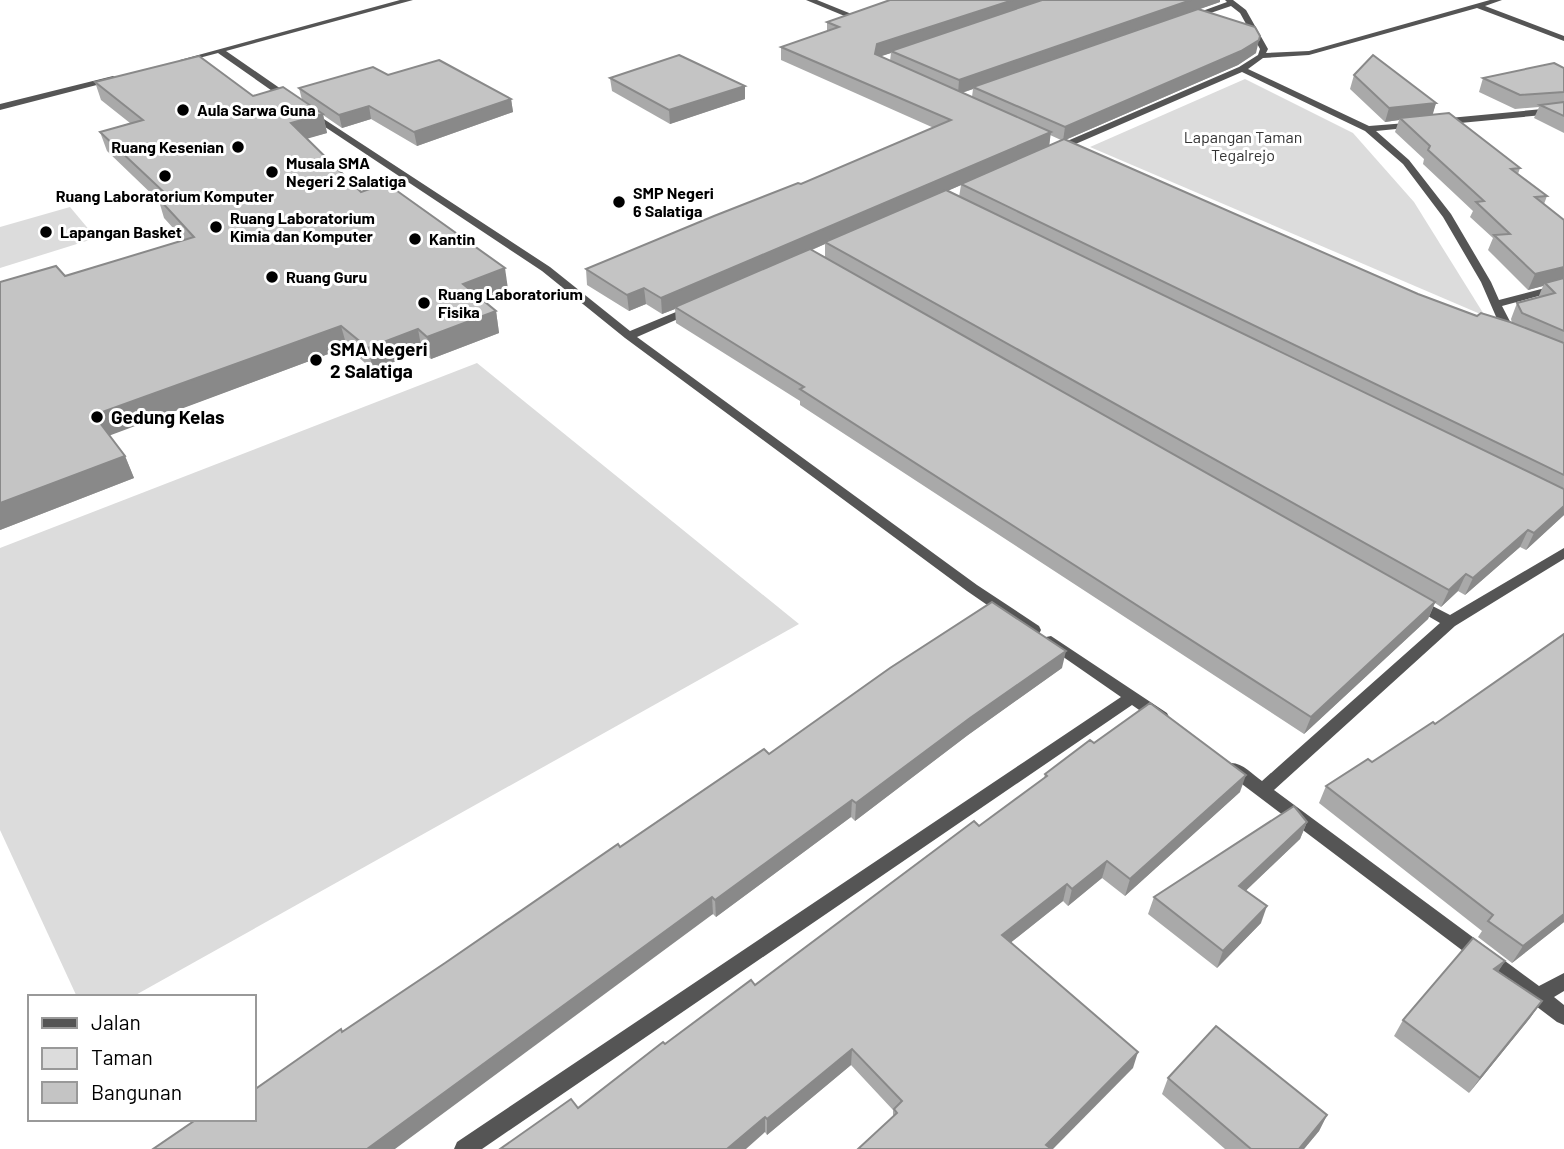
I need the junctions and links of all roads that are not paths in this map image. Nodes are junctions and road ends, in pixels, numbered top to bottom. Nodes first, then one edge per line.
1 (409, 0) edge
2 (810, 0) edge
3 (1498, 0) edge
4 (1230, 1) edge
5 (1478, 6) junction
6 (850, 15) edge
7 (1180, 21) edge
8 (1564, 39) edge
9 (220, 51) junction
10 (1261, 56) junction
11 (174, 63) edge
12 (1242, 69) junction
13 (125, 75) edge
14 (0, 107) edge
15 (1564, 110) edge
16 (1434, 122) edge
17 (1420, 124) edge
18 (1368, 129) junction
19 (1053, 141) edge
20 (1064, 146) junction
21 (1077, 151) edge
22 (1040, 156) edge
23 (1564, 286) edge
24 (702, 304) edge
25 (1495, 304) junction
26 (1496, 330) edge
27 (1508, 333) junction
28 (629, 336) junction
29 (1519, 338) edge
30 (1564, 553) edge
31 (1402, 595) edge
32 (1450, 622) junction
33 (1132, 697) junction
34 (1176, 728) edge
35 (1219, 759) edge
36 (1263, 790) junction
37 (1564, 981) edge
38 (1540, 996) junction
39 (1564, 1016) edge
40 (464, 1149) edge

1 - 9 street
2 - 6 street
3 - 5 street
4 - 7 street
4 - 10 street
5 - 8 street
5 - 10 street
9 - 11 street
9 - 28 street
10 - 12 street
12 - 18 street
12 - 20 street
13 - 14 street
15 - 16 street
17 - 18 street
18 - 25 street
19 - 20 street
20 - 21 street
20 - 22 street
23 - 25 street
24 - 28 street
25 - 27 street
26 - 27 street
27 - 29 street
28 - 33 street
30 - 32 street
31 - 32 street
32 - 36 street
33 - 34 street
33 - 40 street
35 - 36 street
36 - 38 street
37 - 38 street
38 - 39 street

